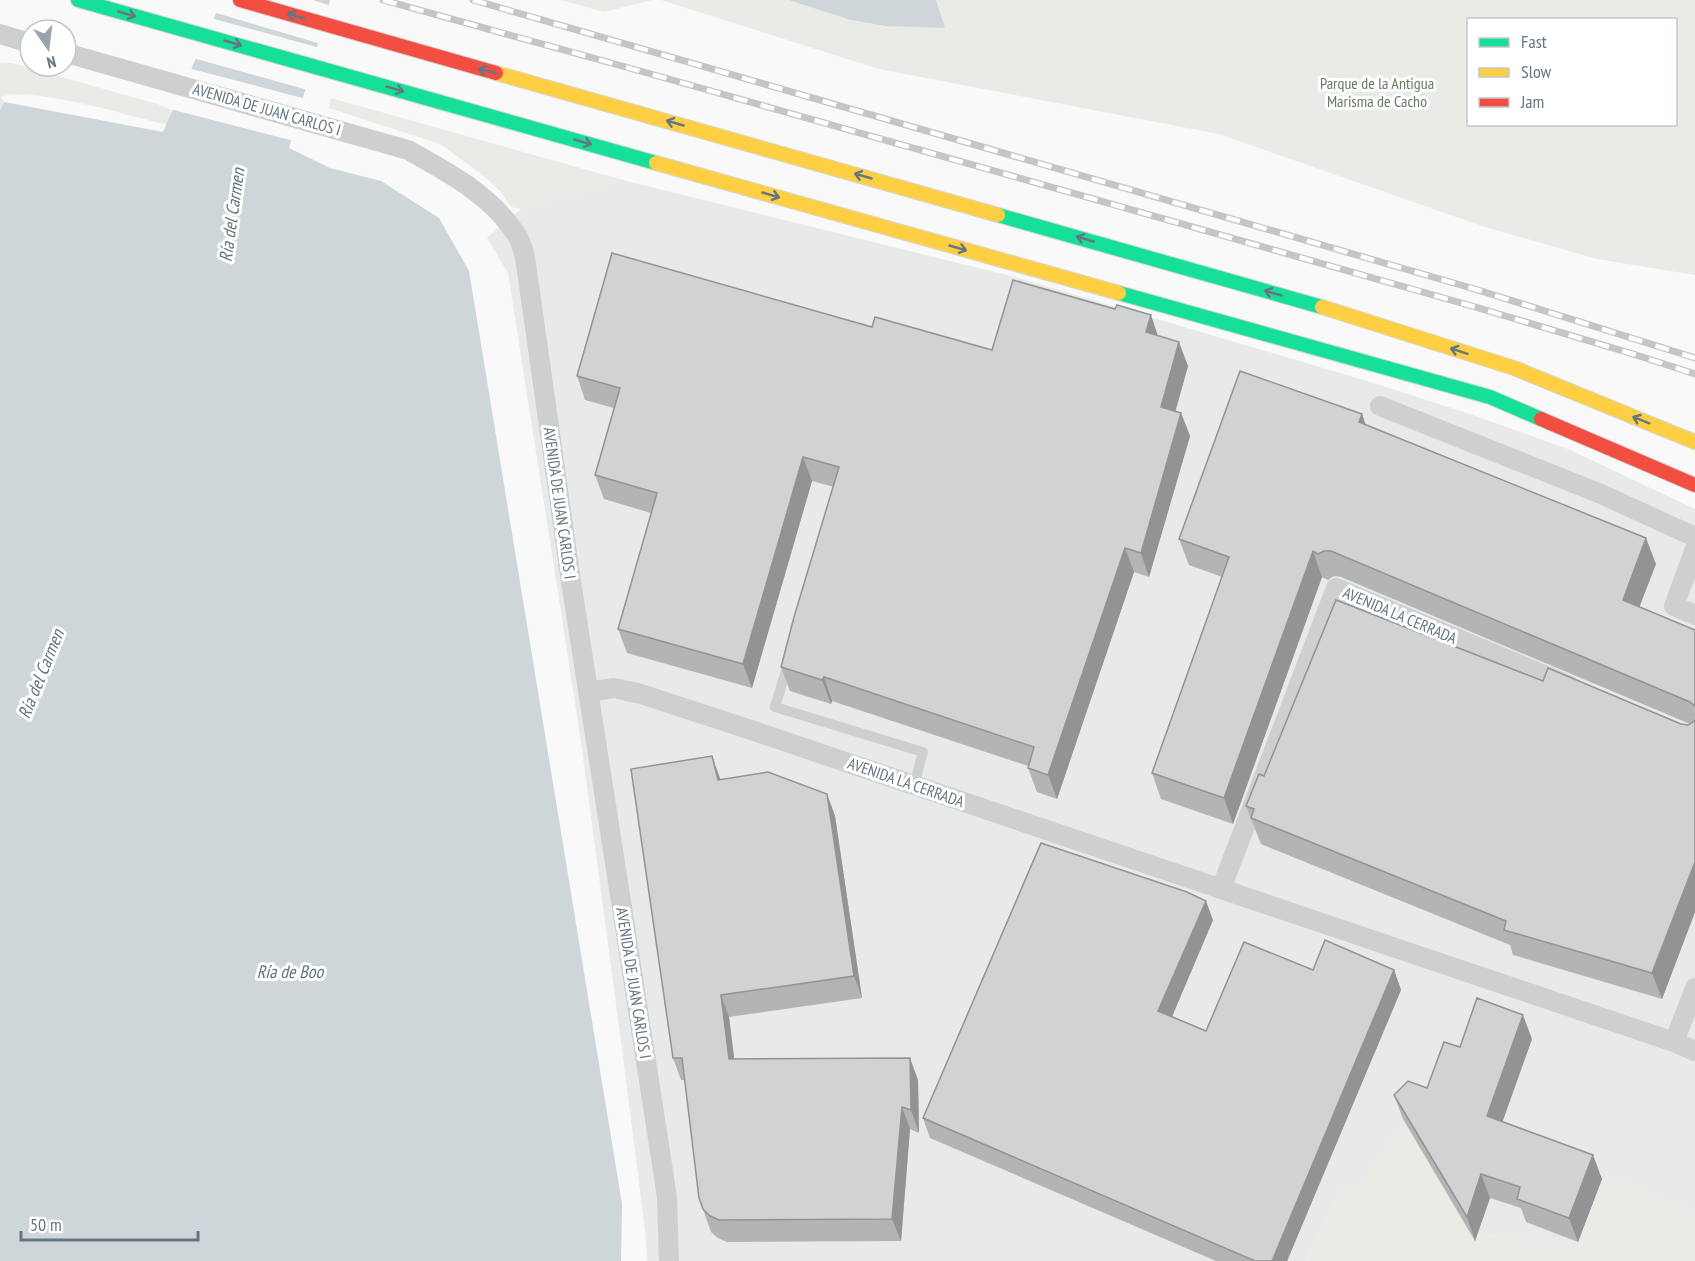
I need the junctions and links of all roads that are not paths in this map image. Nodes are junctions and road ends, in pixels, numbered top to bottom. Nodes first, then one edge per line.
1 (78, 0) edge
2 (240, 0) edge
3 (0, 34) edge
4 (18, 39) edge
5 (78, 56) edge
6 (1380, 406) dead end
7 (1695, 442) edge
8 (1695, 485) edge
9 (1695, 537) edge
10 (1695, 549) edge
11 (1695, 615) edge
12 (793, 650) edge
13 (588, 692) junction
14 (1586, 693) edge
15 (914, 785) junction
16 (1221, 889) junction
17 (1695, 988) edge
18 (1674, 1042) junction
19 (1695, 1051) edge
20 (669, 1261) edge

1 -> 8 highway
7 -> 2 highway
3 - 4 street
5 - 13 street, AVENIDA DE JUAN CARLOS I
6 - 9 street
10 - 11 street
12 - 15 lane
13 - 15 street, AVENIDA LA CERRADA
13 - 20 street, AVENIDA DE JUAN CARLOS I
14 - 16 street, AVENIDA LA CERRADA
15 - 16 street, AVENIDA LA CERRADA
16 - 18 street, AVENIDA LA CERRADA
17 - 18 street
18 - 19 street, AVENIDA LA CERRADA

